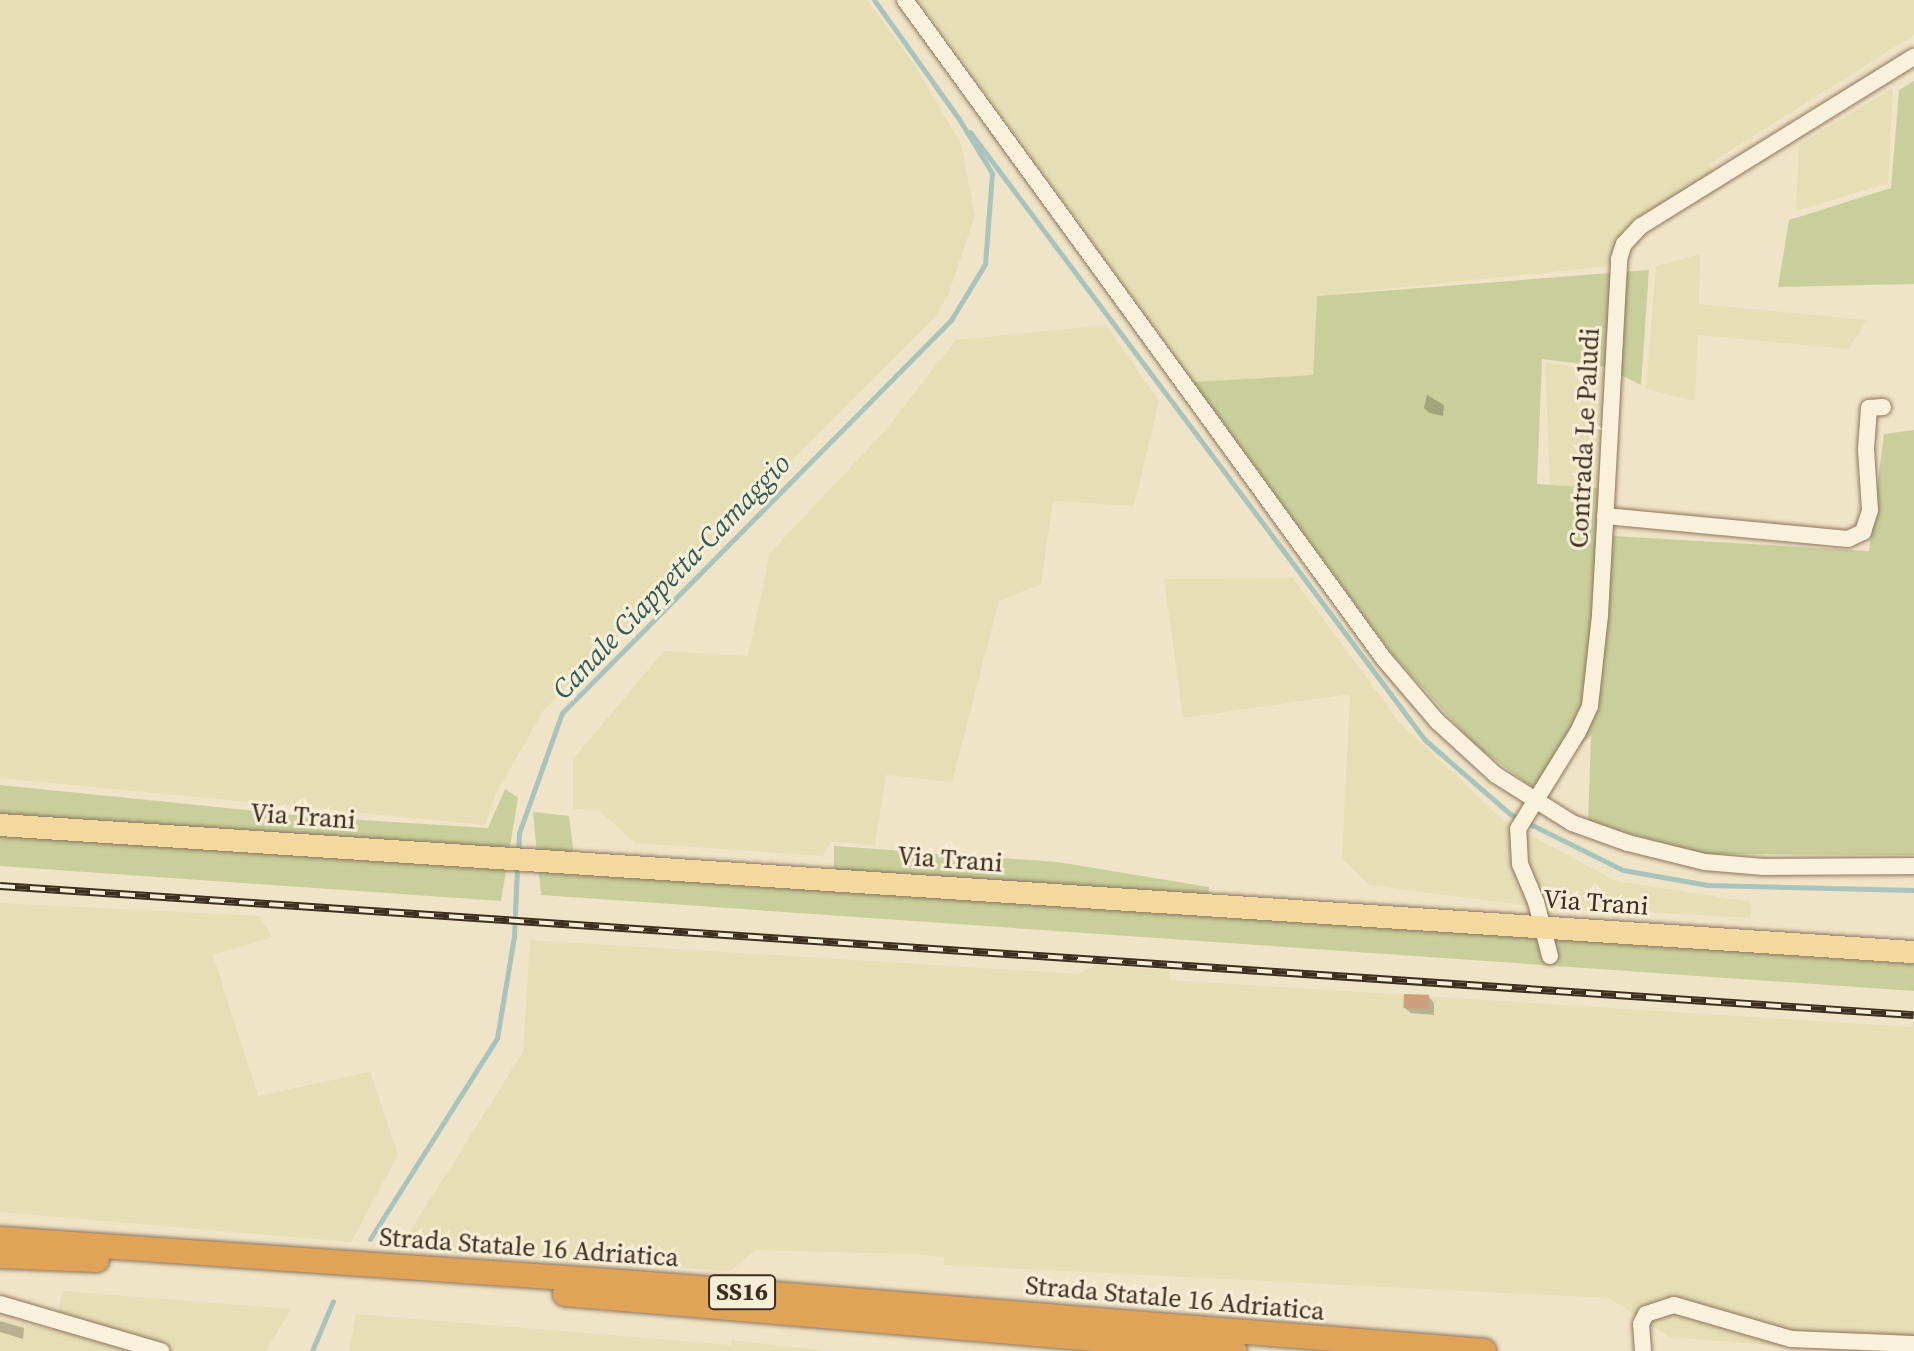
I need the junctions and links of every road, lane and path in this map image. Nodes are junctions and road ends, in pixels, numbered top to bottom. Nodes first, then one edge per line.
1 (905, 0) edge
2 (1914, 57) edge
3 (1883, 407) dead end
4 (1605, 516) junction
5 (1532, 808) junction
6 (0, 825) edge
7 (1914, 866) edge
8 (1543, 928) junction
9 (1905, 952) edge
10 (1550, 956) dead end
11 (0, 1239) edge
12 (0, 1256) edge
13 (0, 1304) edge
14 (1914, 1344) edge
15 (161, 1351) edge
16 (1235, 1351) edge
17 (1484, 1351) edge
18 (1643, 1351) edge

1 - 5 street
2 - 4 street, Contrada Le Paludi
3 - 4 street
4 - 5 street, Contrada Le Paludi
5 - 7 street
5 - 8 street, Contrada Le Paludi
6 - 8 main road, Via Trani
8 - 9 main road, Via Trani
8 - 10 street, Contrada Le Paludi
11 - 17 highway, Strada Statale 16 Adriatica / SS16
12 - 16 highway, Strada Statale 16 Adriatica / SS16
13 - 15 street
14 - 18 street

